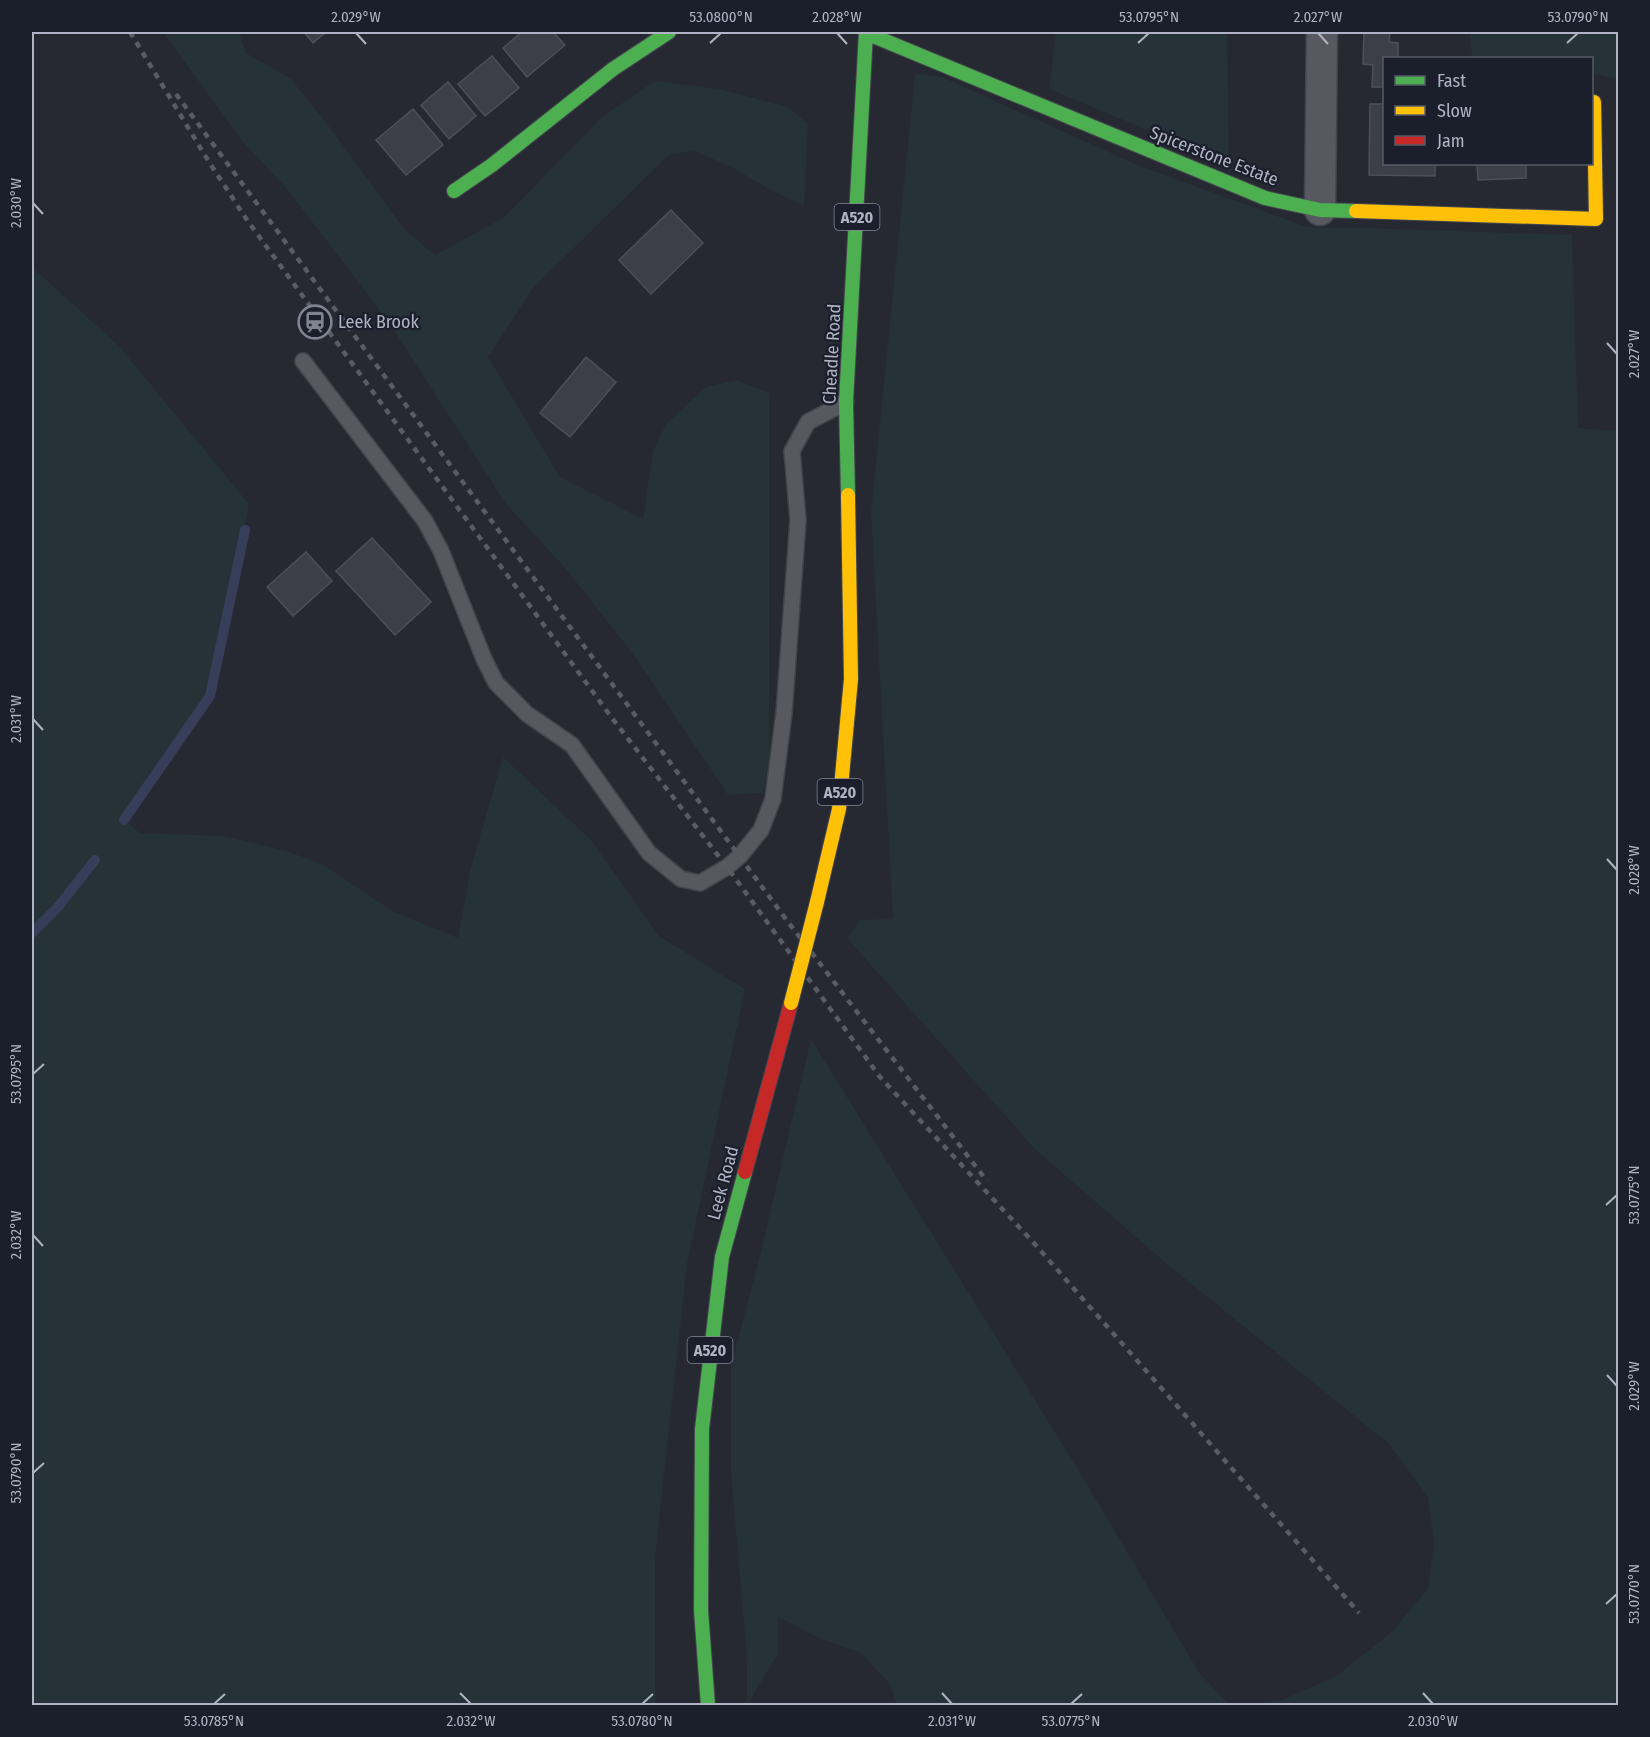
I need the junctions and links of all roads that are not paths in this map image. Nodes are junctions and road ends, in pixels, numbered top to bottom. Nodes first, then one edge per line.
1 (669, 32) edge
2 (866, 32) edge
3 (1322, 32) edge
4 (1594, 102) dead end
5 (454, 191) dead end
6 (1320, 210) junction
7 (303, 361) dead end
8 (846, 402) junction
9 (850, 679) joint
10 (708, 1706) edge

1 - 5 main road
2 - 6 main road, Spicerstone Estate
2 - 8 main road, Cheadle Road / A520
3 - 6 street
4 - 6 main road, Spicerstone Estate
7 - 8 lane
8 - 9 main road, Cheadle Road / A520
9 - 10 main road, Leek Road / A520, bridge

